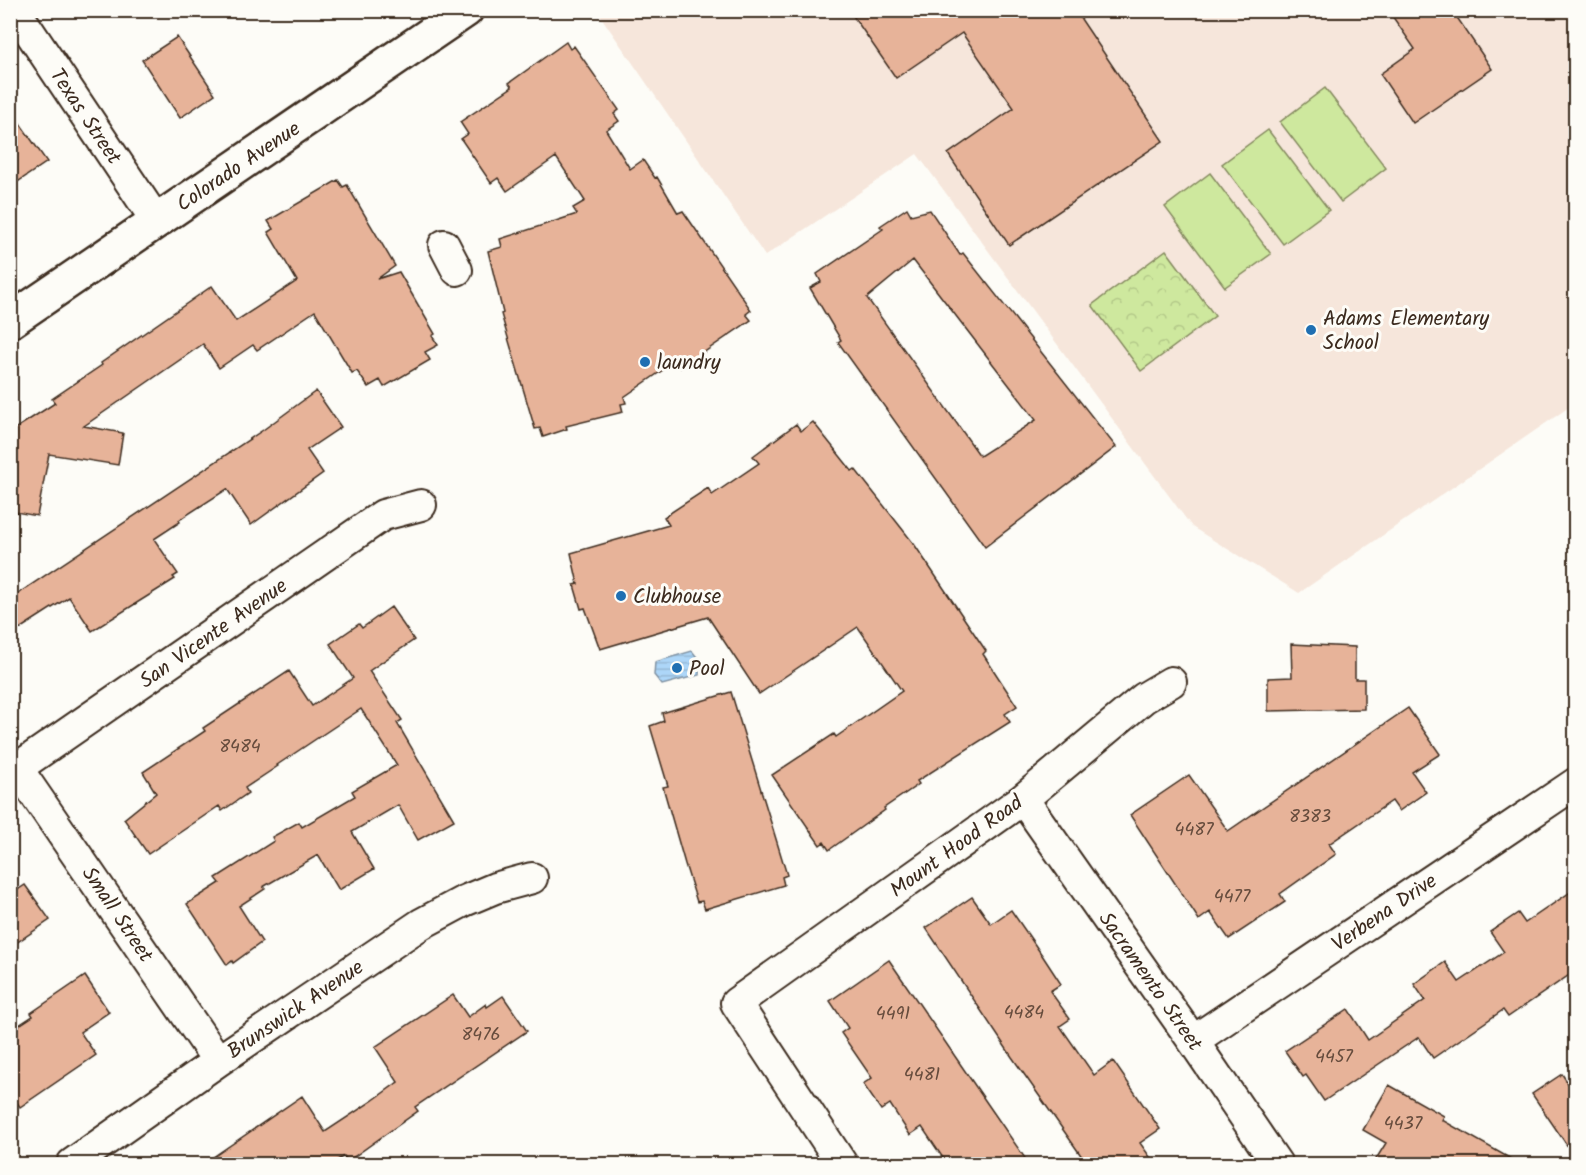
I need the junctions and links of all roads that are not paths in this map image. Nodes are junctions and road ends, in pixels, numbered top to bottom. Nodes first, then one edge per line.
1 (15, 10) edge
2 (466, 10) edge
3 (157, 222) junction
4 (10, 321) edge
5 (421, 505) dead end
6 (1171, 682) dead end
7 (14, 770) edge
8 (1575, 783) edge
9 (1023, 799) junction
10 (532, 878) dead end
11 (1193, 1041) junction
12 (218, 1061) junction
13 (72, 1164) edge
14 (842, 1164) edge
15 (1277, 1164) edge

1 - 3 street, Texas Street
2 - 3 street, Colorado Avenue
3 - 4 street, Colorado Avenue
5 - 7 street, San Vicente Avenue
6 - 9 street, Mount Hood Road
7 - 12 street, Small Street
8 - 11 street, Verbena Drive
9 - 11 street, Sacramento Street
9 - 14 street, Mount Hood Road
10 - 12 street, Brunswick Avenue
11 - 15 street, Sacramento Street
12 - 13 street, Brunswick Avenue

